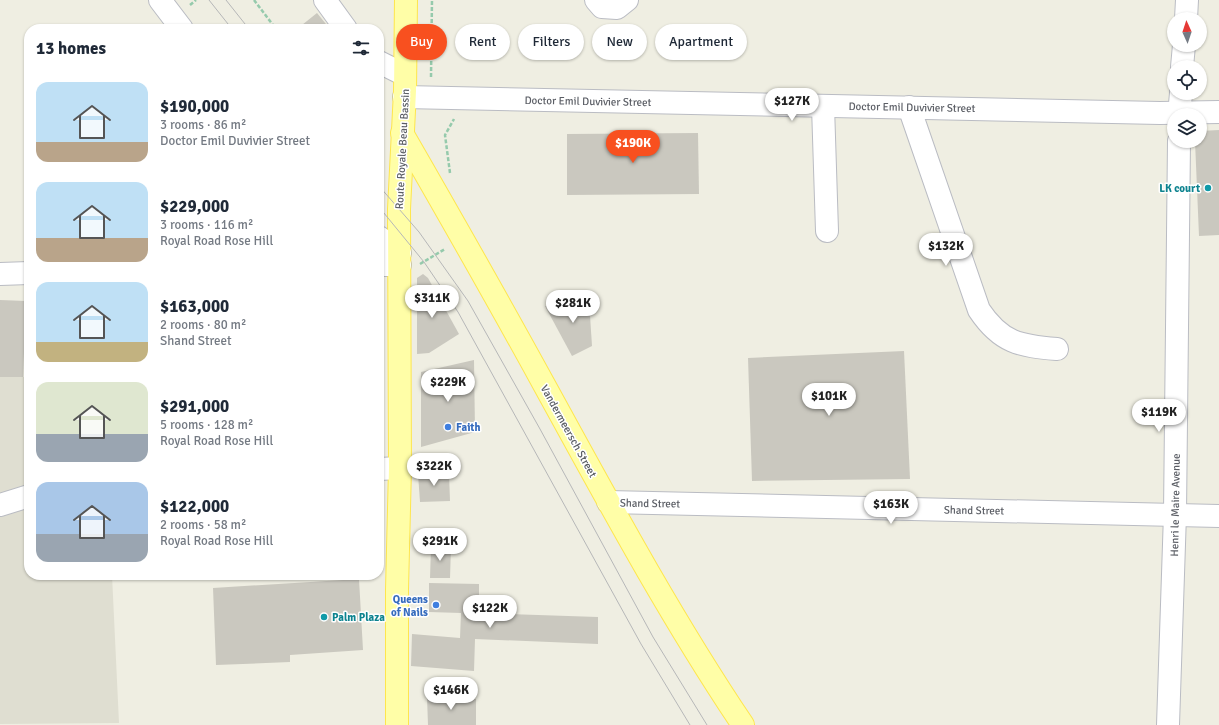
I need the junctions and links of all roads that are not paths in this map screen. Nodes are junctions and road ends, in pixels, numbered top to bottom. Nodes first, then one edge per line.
1 (160, 0) edge
2 (325, 0) edge
3 (406, 0) edge
4 (596, 0) edge
5 (627, 0) edge
6 (1187, 0) edge
7 (1186, 12) edge
8 (178, 24) edge
9 (342, 24) edge
10 (384, 64) edge
11 (405, 75) junction
12 (404, 97) junction
13 (823, 106) junction
14 (909, 107) junction
15 (1180, 107) edge
16 (1219, 112) edge
17 (402, 133) junction
18 (1179, 148) edge
19 (827, 231) dead end
20 (384, 246) edge
21 (393, 261) edge
22 (24, 273) edge
23 (0, 274) edge
24 (1057, 349) dead end
25 (400, 468) junction
26 (384, 469) edge
27 (24, 498) edge
28 (608, 502) junction
29 (0, 505) edge
30 (1175, 514) junction
31 (1219, 516) edge
32 (397, 725) edge
33 (743, 725) edge
34 (1168, 725) edge

1 - 8 street
2 - 9 street
3 - 11 main road, Route Royale Beau Bassin
4 - 5 street
6 - 7 street
10 - 11 street
11 - 12 main road, Route Royale Beau Bassin
12 - 13 street, Doctor Emil Duvivier Street
12 - 17 main road, Route Royale Beau Bassin
13 - 14 street, Doctor Emil Duvivier Street
13 - 19 street
14 - 15 street, Doctor Emil Duvivier Street
14 - 24 street
15 - 16 street, Doctor Emil Duvivier Street
17 - 21 main road, Route Royale Beau Bassin
17 - 28 main road, Vandermeersch Street
18 - 30 street, Henri le Maire Avenue
20 - 21 street
21 - 25 main road, Route Royale Beau Bassin
22 - 23 street
25 - 26 street
25 - 32 main road, Route Royale Beau Bassin
27 - 29 street
28 - 30 street, Shand Street
28 - 33 main road, Vandermeersch Street
30 - 31 street, Shand Street
30 - 34 street, Henri le Maire Avenue

